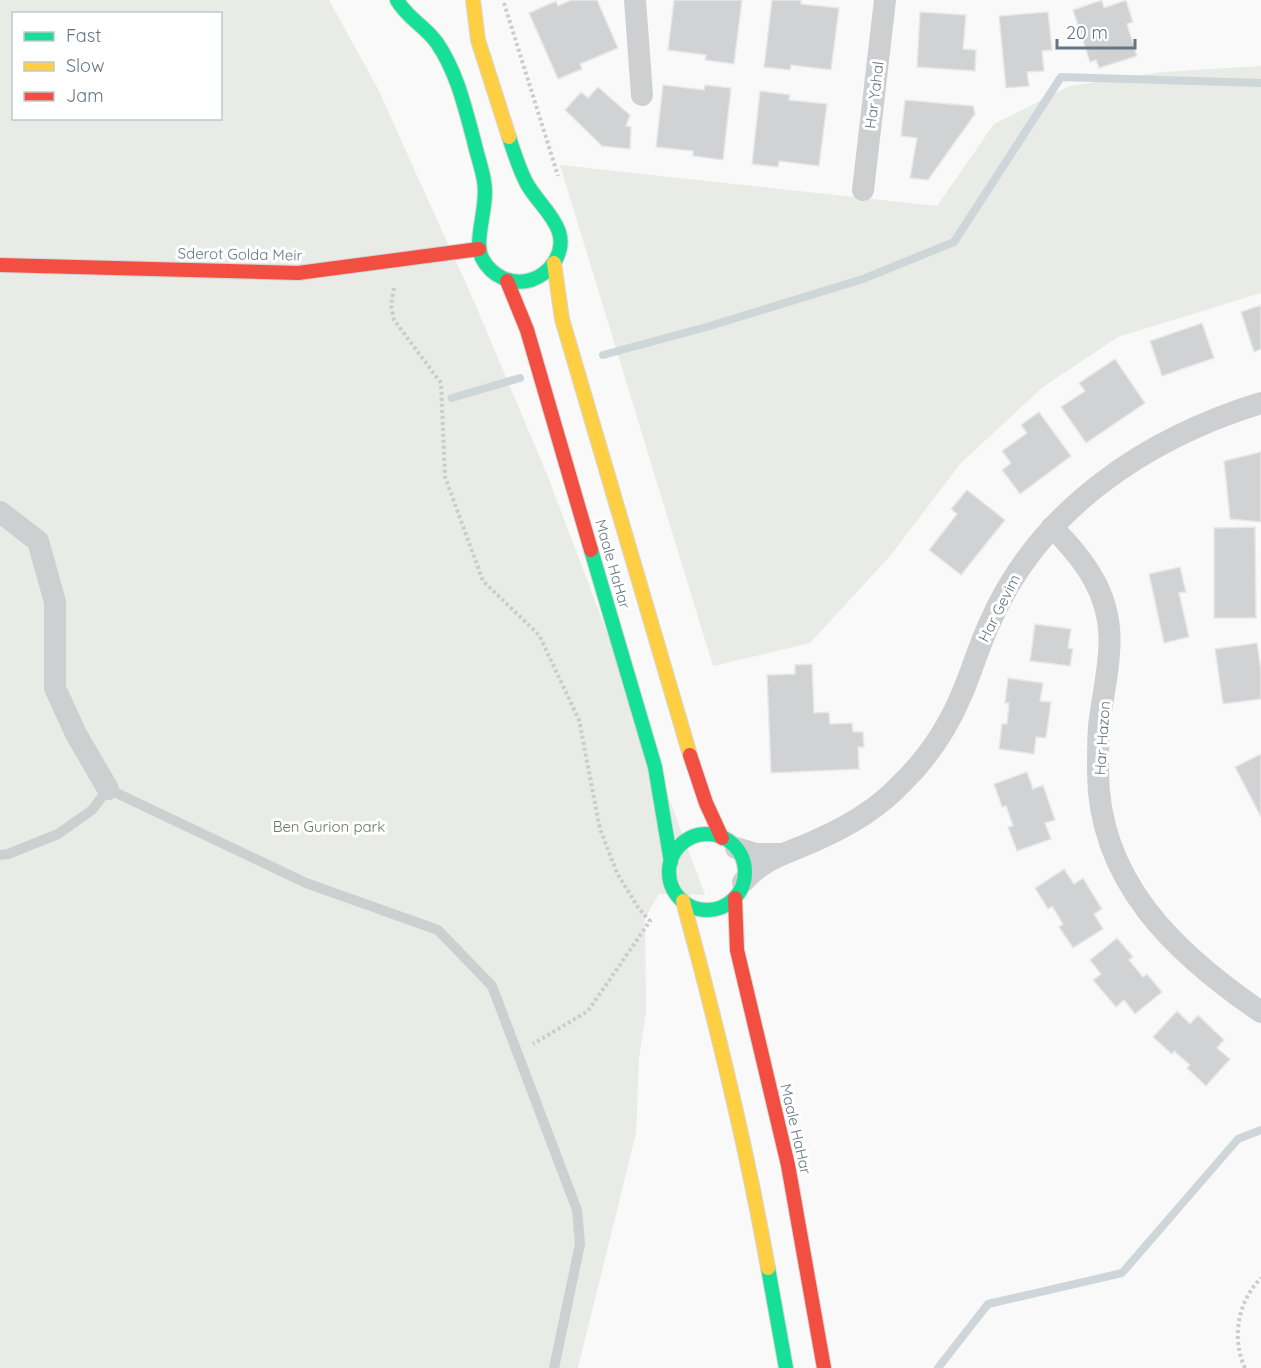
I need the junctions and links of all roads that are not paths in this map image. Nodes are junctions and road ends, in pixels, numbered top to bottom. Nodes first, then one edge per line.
1 (397, 0) edge
2 (473, 0) edge
3 (634, 0) edge
4 (885, 0) edge
5 (642, 95) dead end
6 (863, 190) dead end
7 (479, 249) junction
8 (554, 263) junction
9 (0, 265) edge
10 (507, 281) junction
11 (1261, 402) edge
12 (0, 512) edge
13 (1052, 527) junction
14 (108, 789) junction
15 (729, 843) junction
16 (781, 854) junction
17 (0, 855) edge
18 (671, 862) junction
19 (739, 890) junction
20 (683, 901) junction
21 (1261, 1012) edge
22 (554, 1368) edge
23 (786, 1368) edge
24 (824, 1368) edge

1 - 7 main road
2 - 8 main road, Maale HaHar
3 - 5 street
4 - 6 street, Har Yahal
7 - 9 main road, Sderot Golda Meir
7 - 10 main road
8 - 10 main road
8 - 15 main road, Maale HaHar
10 - 18 main road, Maale HaHar
11 - 13 street, Har Gevim
12 - 14 street
13 - 16 street, Har Gevim
13 - 21 street, Har Hazon
14 - 17 lane
14 - 22 lane
15 - 16 street, Har Gevim
15 - 18 main road
15 - 19 main road
16 - 19 street, Har Gevim
18 - 20 main road
19 - 20 main road
19 - 24 main road, Maale HaHar
20 - 23 main road

